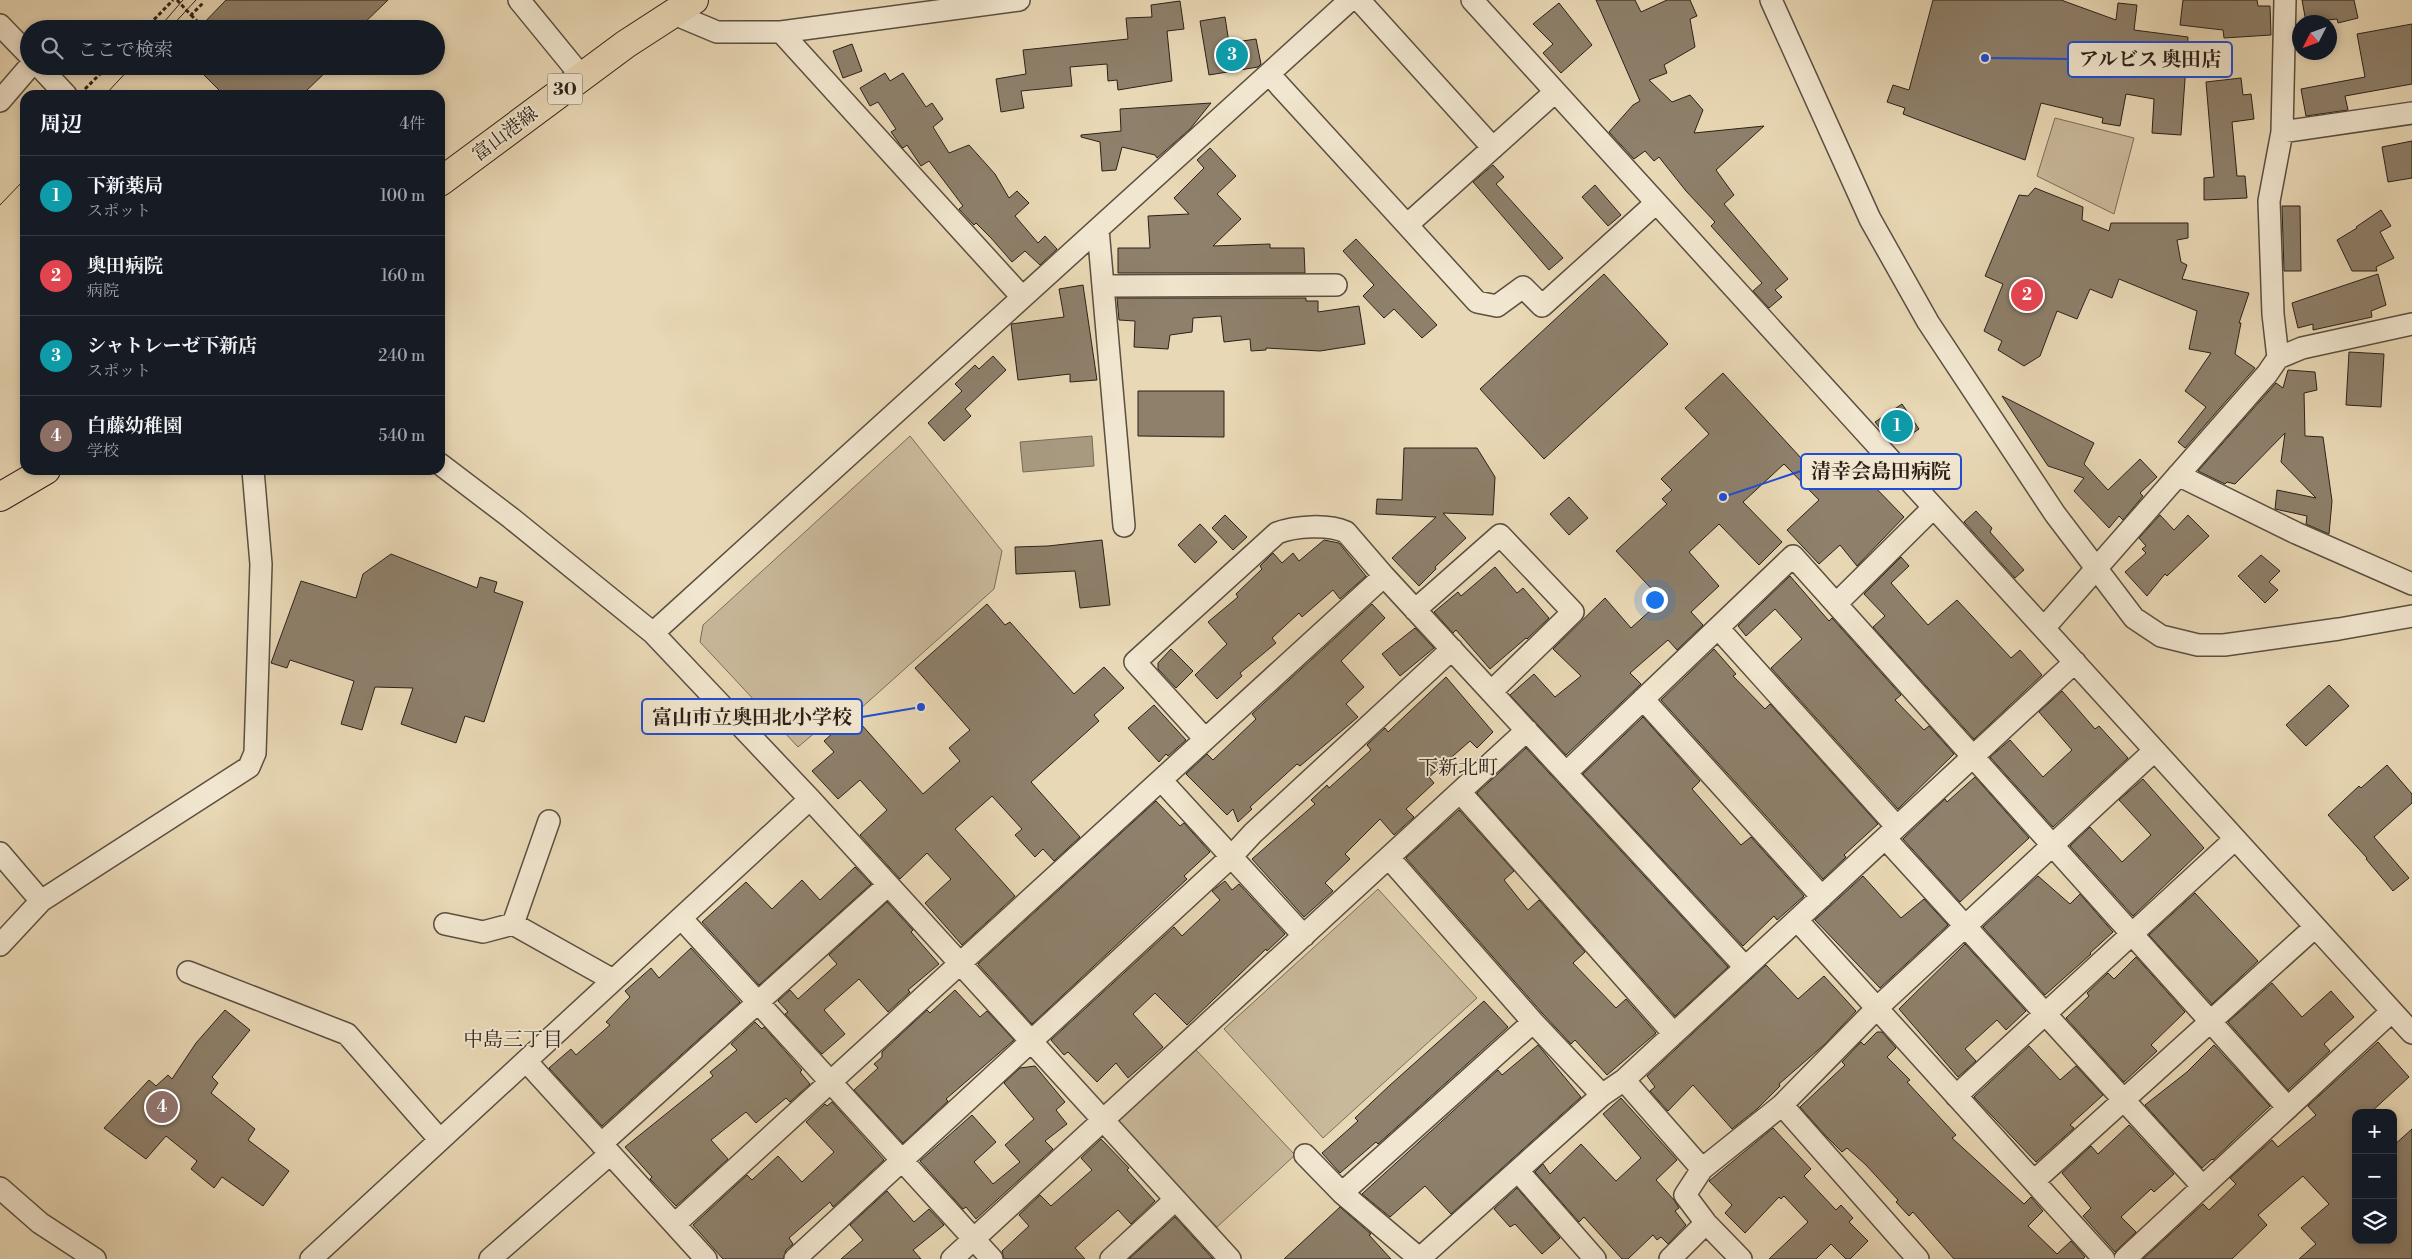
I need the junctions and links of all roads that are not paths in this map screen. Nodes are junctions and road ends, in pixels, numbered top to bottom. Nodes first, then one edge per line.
1 (519, 0) edge
2 (1020, 0) edge
3 (1350, 0) edge
4 (1358, 0) edge
5 (1472, 0) edge
6 (1771, 0) edge
7 (2285, 0) edge
8 (684, 7) edge
9 (0, 25) edge
10 (781, 32) junction
11 (20, 46) edge
12 (1270, 74) junction
13 (22, 75) edge
14 (47, 75) edge
15 (582, 77) junction
16 (61, 90) edge
17 (1555, 92) junction
18 (0, 101) edge
19 (2412, 113) edge
20 (2282, 132) junction
21 (1493, 148) junction
22 (445, 178) edge
23 (1656, 203) junction
24 (1408, 225) junction
25 (1098, 229) junction
26 (1336, 285) dead end
27 (1104, 286) junction
28 (1022, 297) junction
29 (2412, 324) edge
30 (2278, 358) junction
31 (445, 468) edge
32 (35, 475) edge
33 (253, 475) edge
34 (2178, 475) junction
35 (3, 490) edge
36 (1933, 508) junction
37 (1124, 526) dead end
38 (2097, 570) junction
39 (1384, 576) junction
40 (2412, 584) edge
41 (1836, 604) junction
42 (1416, 610) junction
43 (2412, 616) edge
44 (1718, 628) junction
45 (2044, 628) junction
46 (653, 633) junction
47 (1452, 649) junction
48 (2075, 662) junction
49 (1492, 692) junction
50 (1643, 699) junction
51 (1527, 730) junction
52 (1205, 739) junction
53 (2154, 751) junction
54 (1973, 756) junction
55 (1566, 773) junction
56 (1161, 780) junction
57 (1460, 792) junction
58 (810, 799) junction
59 (549, 820) dead end
60 (1891, 832) junction
61 (2234, 840) junction
62 (2052, 845) junction
63 (0, 853) edge
64 (1232, 857) junction
65 (1389, 858) junction
66 (888, 885) junction
67 (1822, 897) junction
68 (42, 901) junction
69 (681, 918) junction
70 (1797, 920) junction
71 (445, 924) dead end
72 (513, 924) junction
73 (1965, 926) junction
74 (2315, 927) junction
75 (2132, 934) junction
76 (1304, 936) junction
77 (0, 945) edge
78 (959, 965) junction
79 (1745, 968) junction
80 (188, 972) dead end
81 (613, 980) junction
82 (758, 1002) junction
83 (1877, 1008) junction
84 (2391, 1012) junction
85 (2045, 1014) junction
86 (1533, 1022) junction
87 (2210, 1022) junction
88 (1674, 1034) junction
89 (2412, 1034) edge
90 (1031, 1042) junction
91 (526, 1061) junction
92 (1624, 1080) junction
93 (831, 1083) junction
94 (1602, 1095) junction
95 (1956, 1096) junction
96 (2124, 1100) junction
97 (1782, 1105) junction
98 (2288, 1108) junction
99 (1103, 1121) junction
100 (440, 1140) junction
101 (606, 1149) junction
102 (1304, 1155) dead end
103 (902, 1161) junction
104 (1702, 1169) junction
105 (1518, 1171) junction
106 (2034, 1182) junction
107 (2203, 1187) junction
108 (0, 1188) edge
109 (1342, 1193) junction
110 (1175, 1200) junction
111 (1706, 1223) junction
112 (675, 1224) junction
113 (974, 1240) junction
114 (95, 1259) edge
115 (312, 1259) edge
116 (490, 1259) edge
117 (706, 1259) edge
118 (795, 1259) edge
119 (952, 1259) edge
120 (992, 1259) edge
121 (1111, 1259) edge
122 (1230, 1259) edge
123 (1420, 1259) edge
124 (1595, 1259) edge
125 (1670, 1259) edge
126 (1741, 1259) edge
127 (1918, 1259) edge
128 (2104, 1259) edge
129 (2124, 1259) edge

1 - 15 street
2 - 10 street
3 - 12 street
4 - 21 street
5 - 17 street
6 - 38 street
7 - 20 street
8 - 10 street
8 - 15 main road, 富山港線 / 30
9 - 11 street
10 - 28 street
12 - 24 street
12 - 25 street
13 - 18 street
14 - 16 street
15 - 22 main road, 富山港線 / 30
17 - 21 street
17 - 23 street
19 - 20 street
20 - 30 street
21 - 24 street
23 - 24 street
23 - 36 street
25 - 27 street
25 - 28 street
26 - 27 street
27 - 37 street
28 - 46 street
29 - 30 street
30 - 34 street
31 - 46 street
32 - 35 main road
33 - 68 street
34 - 38 street
34 - 40 street
36 - 41 street
36 - 45 street
38 - 43 street
38 - 45 street
39 - 42 street
39 - 52 street
39 - 52 street
41 - 44 street
41 - 54 street
42 - 47 street
42 - 49 street
44 - 50 street
44 - 60 street
45 - 48 street
46 - 58 street
47 - 49 street
47 - 64 street
48 - 53 street
48 - 54 street
49 - 51 street
50 - 55 street
50 - 67 street
51 - 55 street
51 - 57 street
52 - 56 street
53 - 61 street
53 - 62 street
54 - 60 street
54 - 62 street
55 - 79 street
56 - 64 street
56 - 78 street
57 - 65 street
57 - 88 street
58 - 66 street
58 - 69 street
59 - 72 street
60 - 67 street
60 - 73 street
61 - 74 street
61 - 75 street
62 - 73 street
62 - 75 street
63 - 68 street
64 - 76 street
64 - 90 street
65 - 76 street
65 - 86 street
66 - 78 street
66 - 82 street
67 - 70 street
68 - 77 street
69 - 81 street
69 - 82 street
70 - 79 street
70 - 83 street
71 - 72 street
72 - 81 street
73 - 83 street
73 - 85 street
74 - 84 street
74 - 87 street
75 - 85 street
75 - 87 street
76 - 99 street
78 - 90 street
78 - 93 street
79 - 88 street
80 - 100 street
81 - 91 street
82 - 93 street
82 - 101 street
83 - 95 street
83 - 97 street
84 - 89 street
84 - 98 street
85 - 95 street
85 - 96 street
86 - 94 street
86 - 109 street
87 - 96 street
87 - 98 street
88 - 92 street
90 - 99 street
90 - 103 street
91 - 100 street
91 - 101 street
92 - 94 street
92 - 104 street
93 - 103 street
93 - 112 street
94 - 105 street
95 - 106 street
96 - 106 street
96 - 107 street
97 - 104 street
97 - 127 street
98 - 107 street
99 - 110 street
99 - 113 street
100 - 115 street
101 - 112 street
101 - 116 street
102 - 109 street
103 - 113 street
103 - 118 street
104 - 111 street
105 - 123 street
105 - 124 street
106 - 128 street
107 - 129 street
108 - 114 street
109 - 123 street
110 - 121 street
110 - 122 street
111 - 125 street
111 - 126 street
112 - 117 street
113 - 119 street
113 - 120 street

